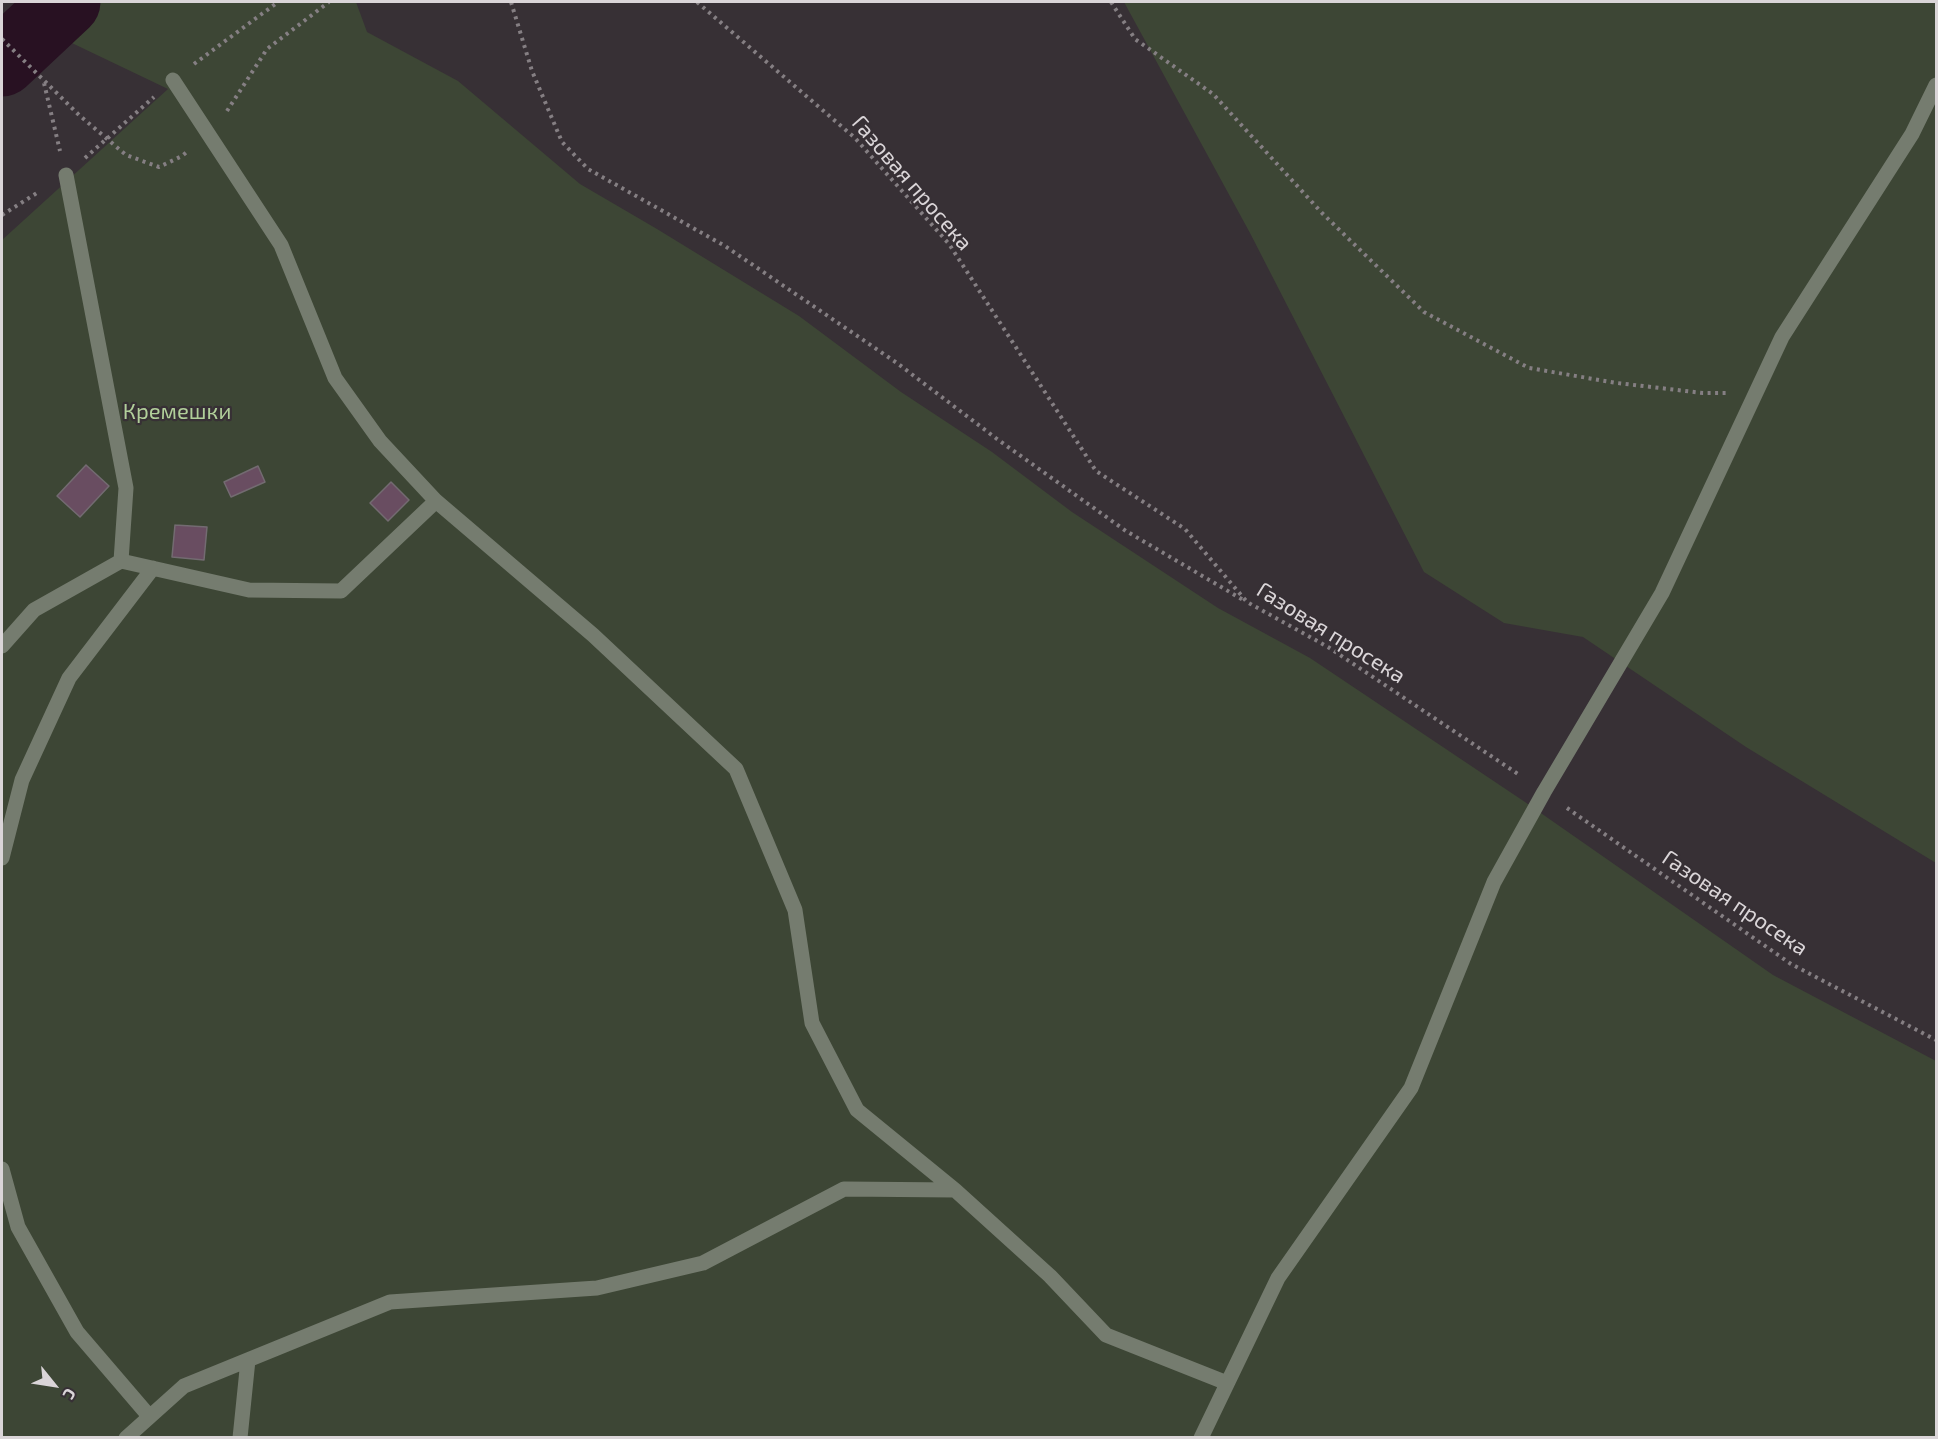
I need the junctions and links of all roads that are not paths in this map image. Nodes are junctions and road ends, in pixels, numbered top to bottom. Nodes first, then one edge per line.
1 (173, 80) road end
2 (1936, 85) edge
3 (66, 175) road end
4 (436, 501) junction
5 (121, 561) junction
6 (153, 568) junction
7 (2, 646) edge
8 (2, 858) edge
9 (2, 1169) edge
10 (956, 1190) junction
11 (248, 1360) junction
12 (1227, 1383) junction
13 (149, 1416) junction
14 (126, 1437) edge
15 (240, 1437) edge
16 (1201, 1437) edge

1 - 4 street
2 - 12 street
3 - 5 street
4 - 6 street
4 - 10 street
5 - 6 street
5 - 7 street
6 - 8 street
9 - 13 street
10 - 11 street
10 - 12 street
11 - 13 street
11 - 15 street
12 - 16 street
13 - 14 street

